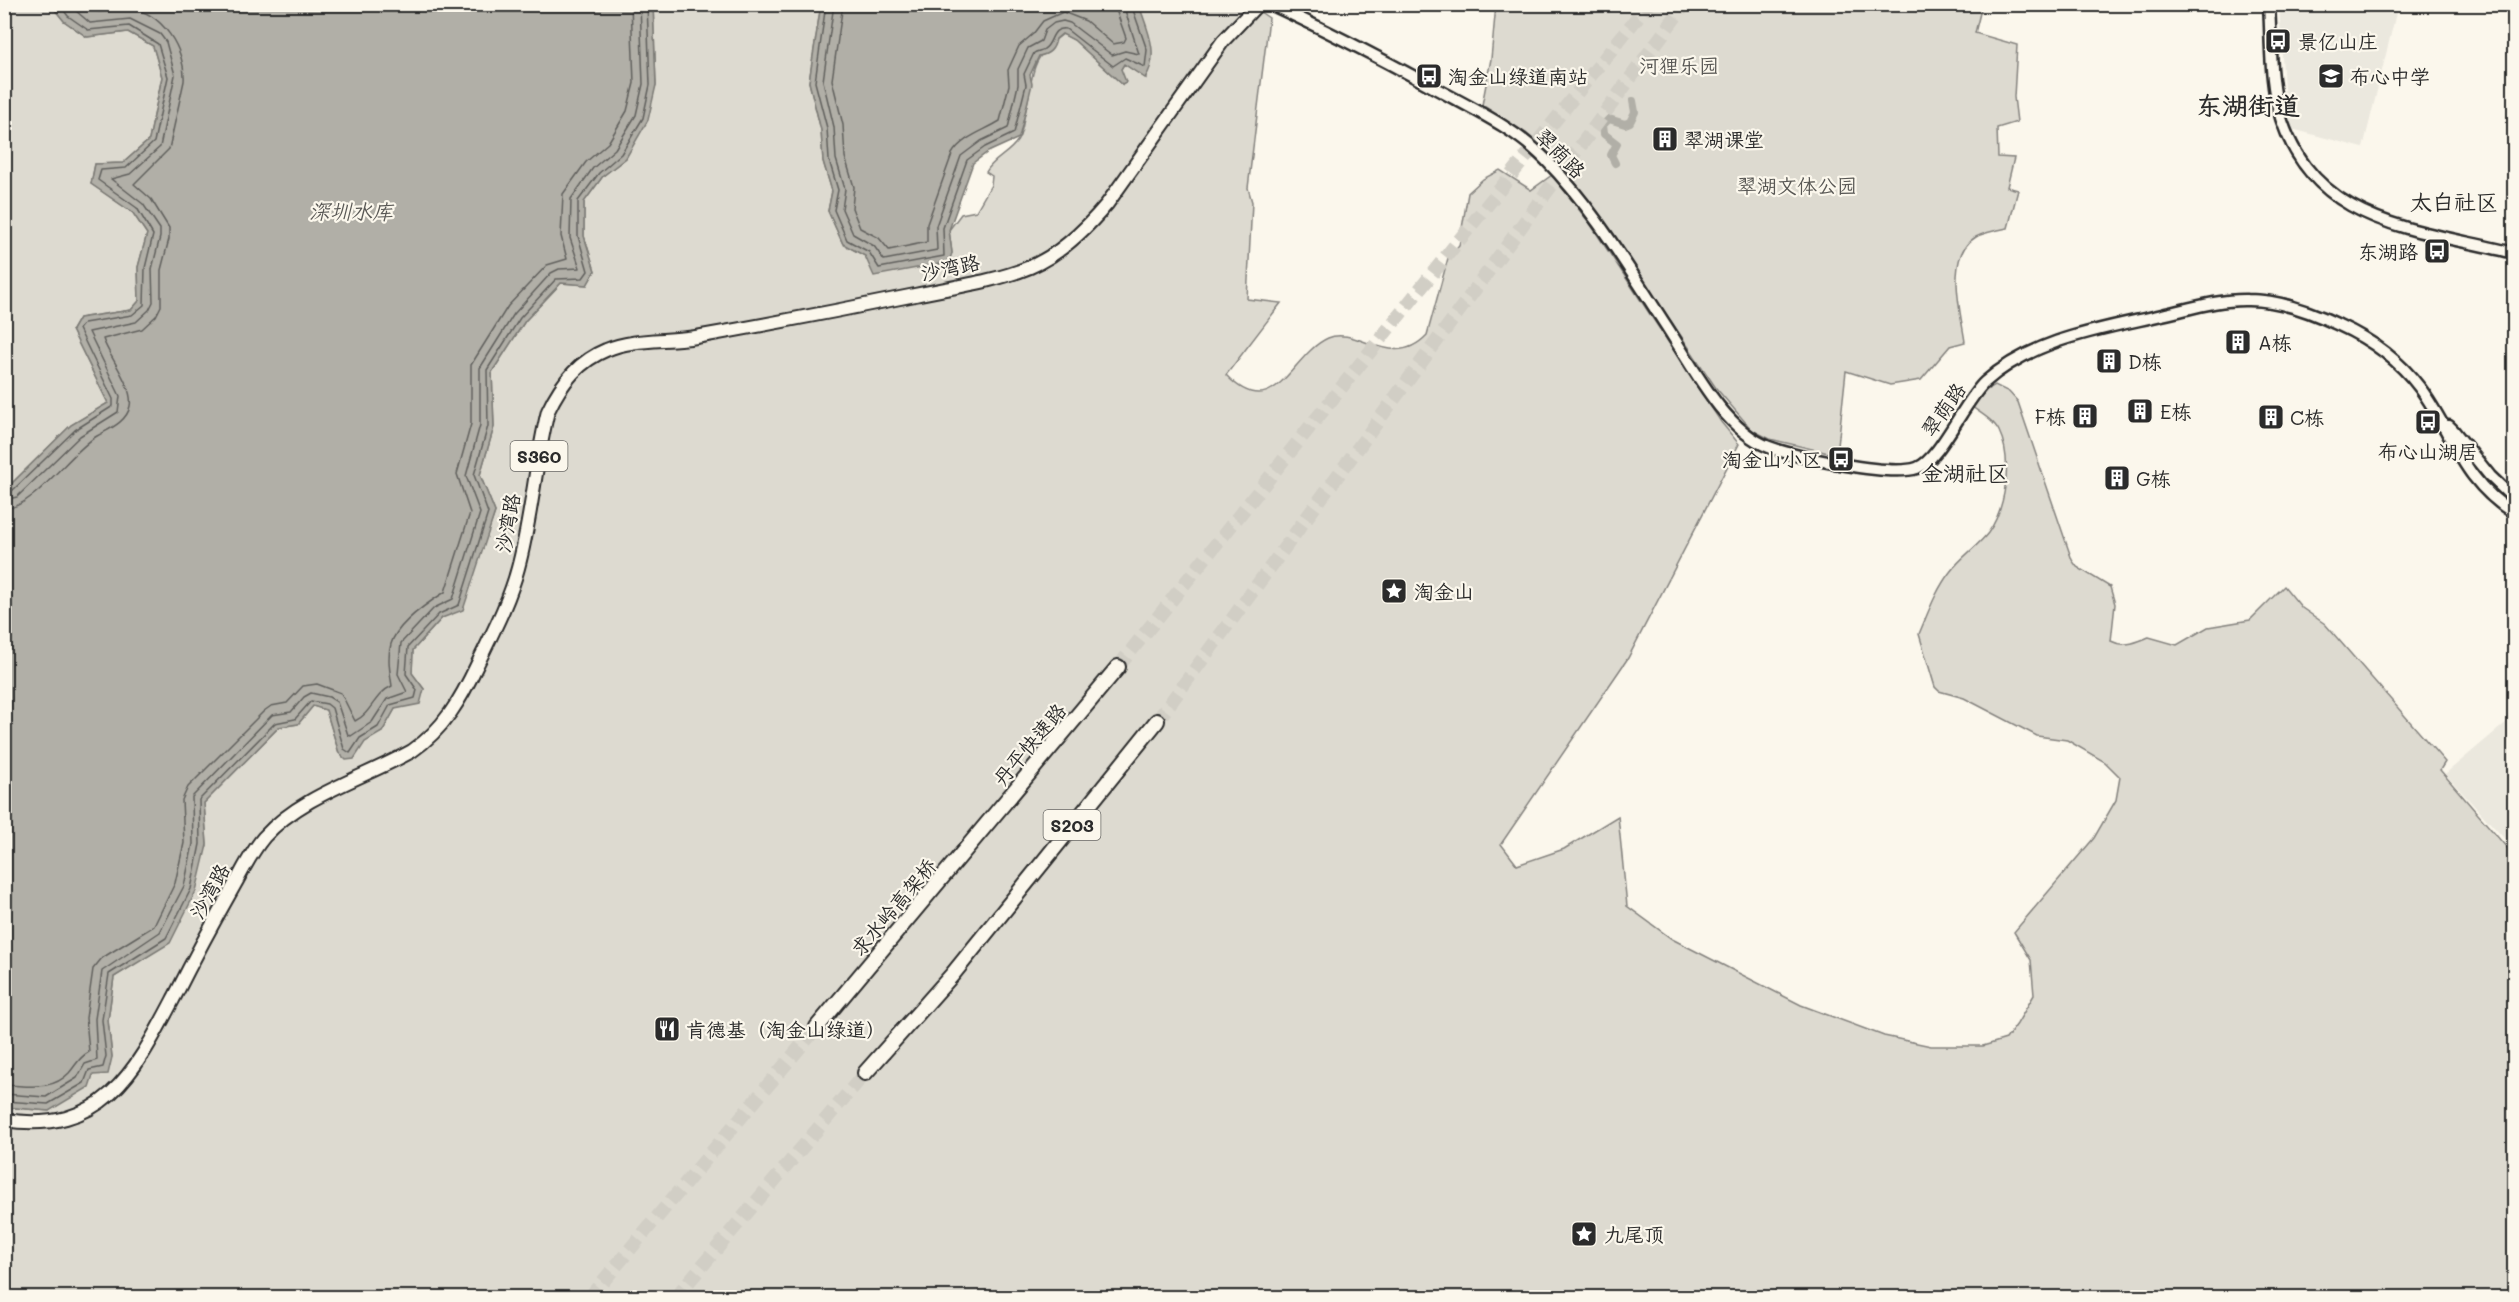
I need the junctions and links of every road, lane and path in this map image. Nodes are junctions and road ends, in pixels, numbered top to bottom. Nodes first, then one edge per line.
1 (1258, 4) edge
2 (1270, 4) edge
3 (2269, 4) edge
4 (2514, 253) edge
5 (2442, 426) junction
6 (2514, 499) edge
7 (2514, 513) edge
8 (1118, 667) tunnel mouth
9 (1157, 721) tunnel mouth
10 (969, 846) joint
11 (817, 1027) tunnel mouth
12 (865, 1073) tunnel mouth
13 (4, 1120) edge

1 - 13 main road, 沙湾路 / S360
2 - 5 street, 翠荫路
3 - 4 street
5 - 6 street
5 - 7 street, 翠荫路
8 - 10 highway, 丹平快速路
9 - 12 highway, S203
10 - 11 highway, 求水岭高架桥

